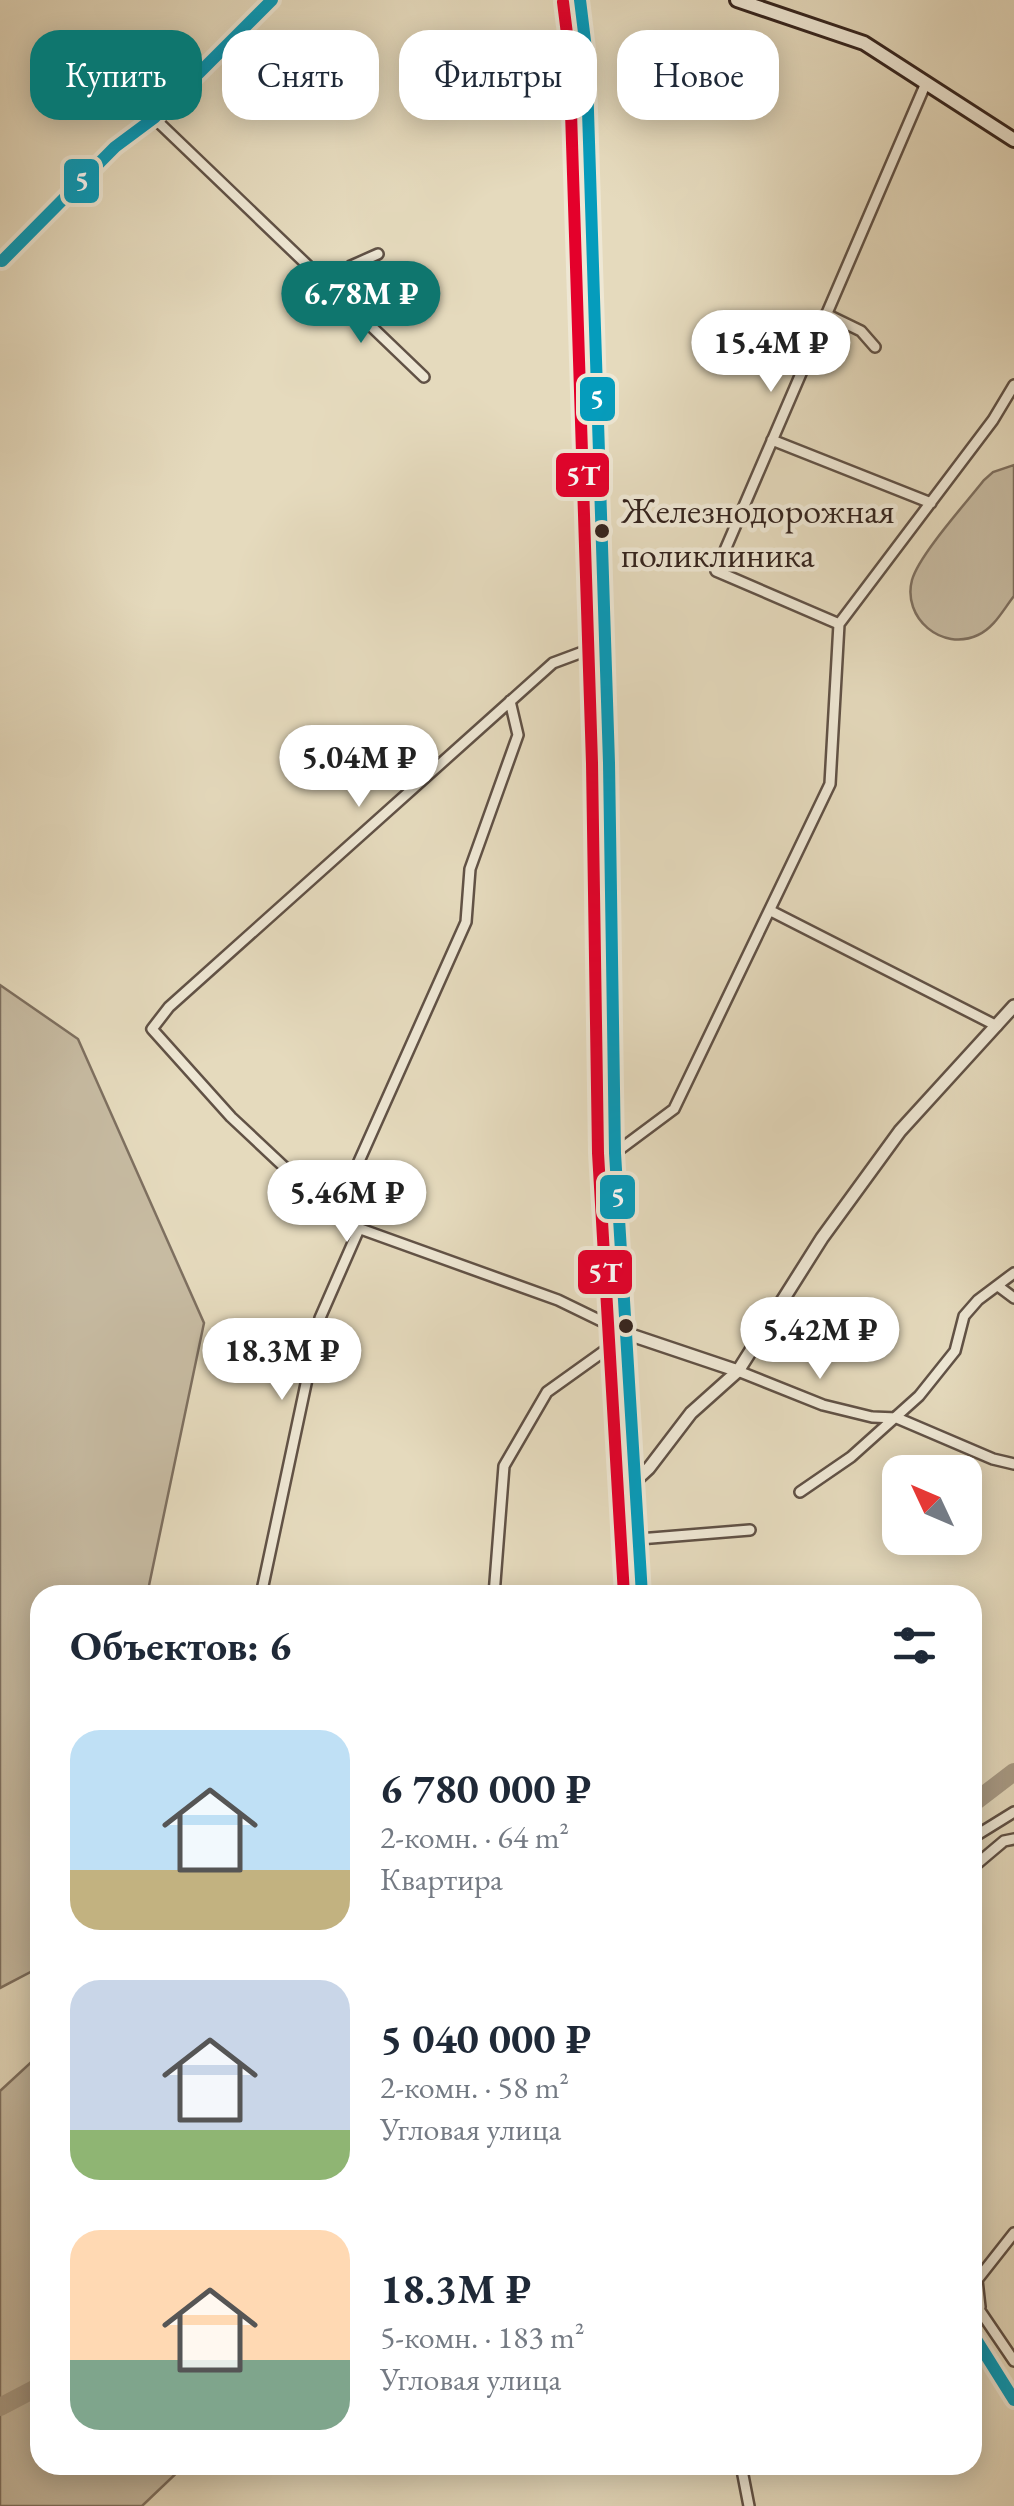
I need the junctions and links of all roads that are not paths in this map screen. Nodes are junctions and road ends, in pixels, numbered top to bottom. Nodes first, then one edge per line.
1 (272, 0) edge
2 (580, 0) edge
3 (737, 0) edge
4 (202, 70) edge
5 (926, 83) junction
6 (151, 120) edge
7 (156, 120) edge
8 (1014, 140) edge
9 (378, 254) dead end
10 (0, 263) edge
11 (325, 285) junction
12 (826, 314) junction
13 (875, 347) dead end
14 (424, 378) dead end
15 (1014, 385) edge
16 (772, 440) junction
17 (931, 503) junction
18 (839, 624) junction
19 (604, 644) junction
20 (510, 701) junction
21 (771, 911) junction
22 (1014, 1006) edge
23 (997, 1026) junction
24 (615, 1153) junction
25 (334, 1214) junction
26 (359, 1229) junction
27 (1014, 1274) edge
28 (998, 1286) junction
29 (1014, 1298) edge
30 (628, 1334) junction
31 (738, 1371) junction
32 (897, 1418) junction
33 (1014, 1464) edge
34 (636, 1480) junction
35 (800, 1492) dead end
36 (750, 1530) dead end
37 (639, 1539) junction
38 (264, 1585) edge
39 (495, 1585) edge
40 (641, 1585) edge
41 (1014, 1812) edge
42 (982, 1832) edge
43 (1014, 1839) edge
44 (982, 1860) edge
45 (1014, 2233) edge
46 (982, 2274) edge
47 (982, 2314) edge
48 (982, 2348) edge
49 (1014, 2360) edge
50 (1014, 2400) edge
51 (743, 2475) edge
52 (749, 2506) edge

1 - 4 street
2 - 19 main road
3 - 5 main road
5 - 8 main road
5 - 12 street
6 - 10 street
7 - 11 street
9 - 11 street
11 - 14 street
12 - 13 street
12 - 16 street
15 - 17 street
16 - 17 street
16 - 18 street
17 - 18 street
18 - 21 street
19 - 20 street
19 - 24 main road
20 - 25 street
20 - 25 street
21 - 23 street
21 - 24 street
22 - 23 street
23 - 31 street
24 - 30 main road
25 - 26 street
26 - 30 street
26 - 38 street
27 - 28 street
28 - 29 street
28 - 32 street
30 - 31 street
30 - 34 main road
30 - 39 street
31 - 32 street
31 - 34 street
32 - 33 street
32 - 35 street
34 - 37 main road
36 - 37 street
37 - 40 main road
41 - 42 street
43 - 44 street
45 - 46 street
47 - 49 street
48 - 50 main road
51 - 52 street

